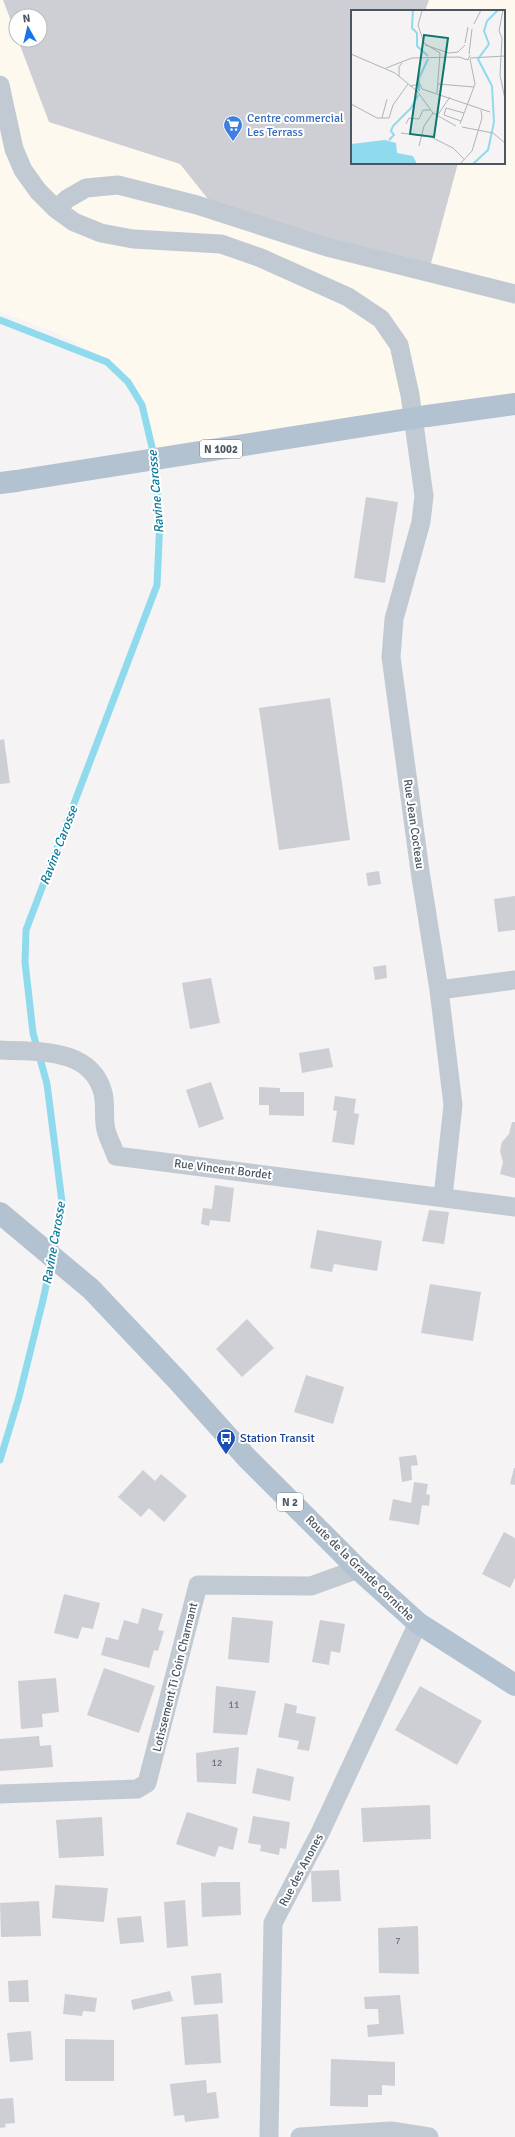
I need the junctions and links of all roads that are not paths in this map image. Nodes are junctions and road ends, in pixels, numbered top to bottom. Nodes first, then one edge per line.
1 (0, 84) edge
2 (56, 209) junction
3 (515, 294) edge
4 (515, 404) edge
5 (8, 482) edge
6 (515, 980) edge
7 (439, 990) junction
8 (0, 1050) edge
9 (443, 1197) junction
10 (515, 1207) edge
11 (6, 1217) edge
12 (358, 1569) junction
13 (418, 1623) junction
14 (515, 1685) edge
15 (0, 1794) edge
16 (269, 2137) edge
17 (300, 2137) edge
18 (429, 2137) edge

1 - 2 street, Rue Jean Cocteau
2 - 3 street
2 - 7 street, Rue Jean Cocteau
4 - 5 main road, N 1002, bridge
6 - 7 street
7 - 9 street, Rue Jean Cocteau
8 - 9 street, Rue Vincent Bordet
9 - 10 street, Rue Vincent Bordet
11 - 12 main road, Route de la Grande Corniche / N 2
12 - 13 main road, Route de la Grande Corniche / N 2
12 - 15 street, Lotissement Ti Coin Charmant
13 - 14 main road, Route de la Grande Corniche / N 2
13 - 16 street, Rue des Anones
17 - 18 street

